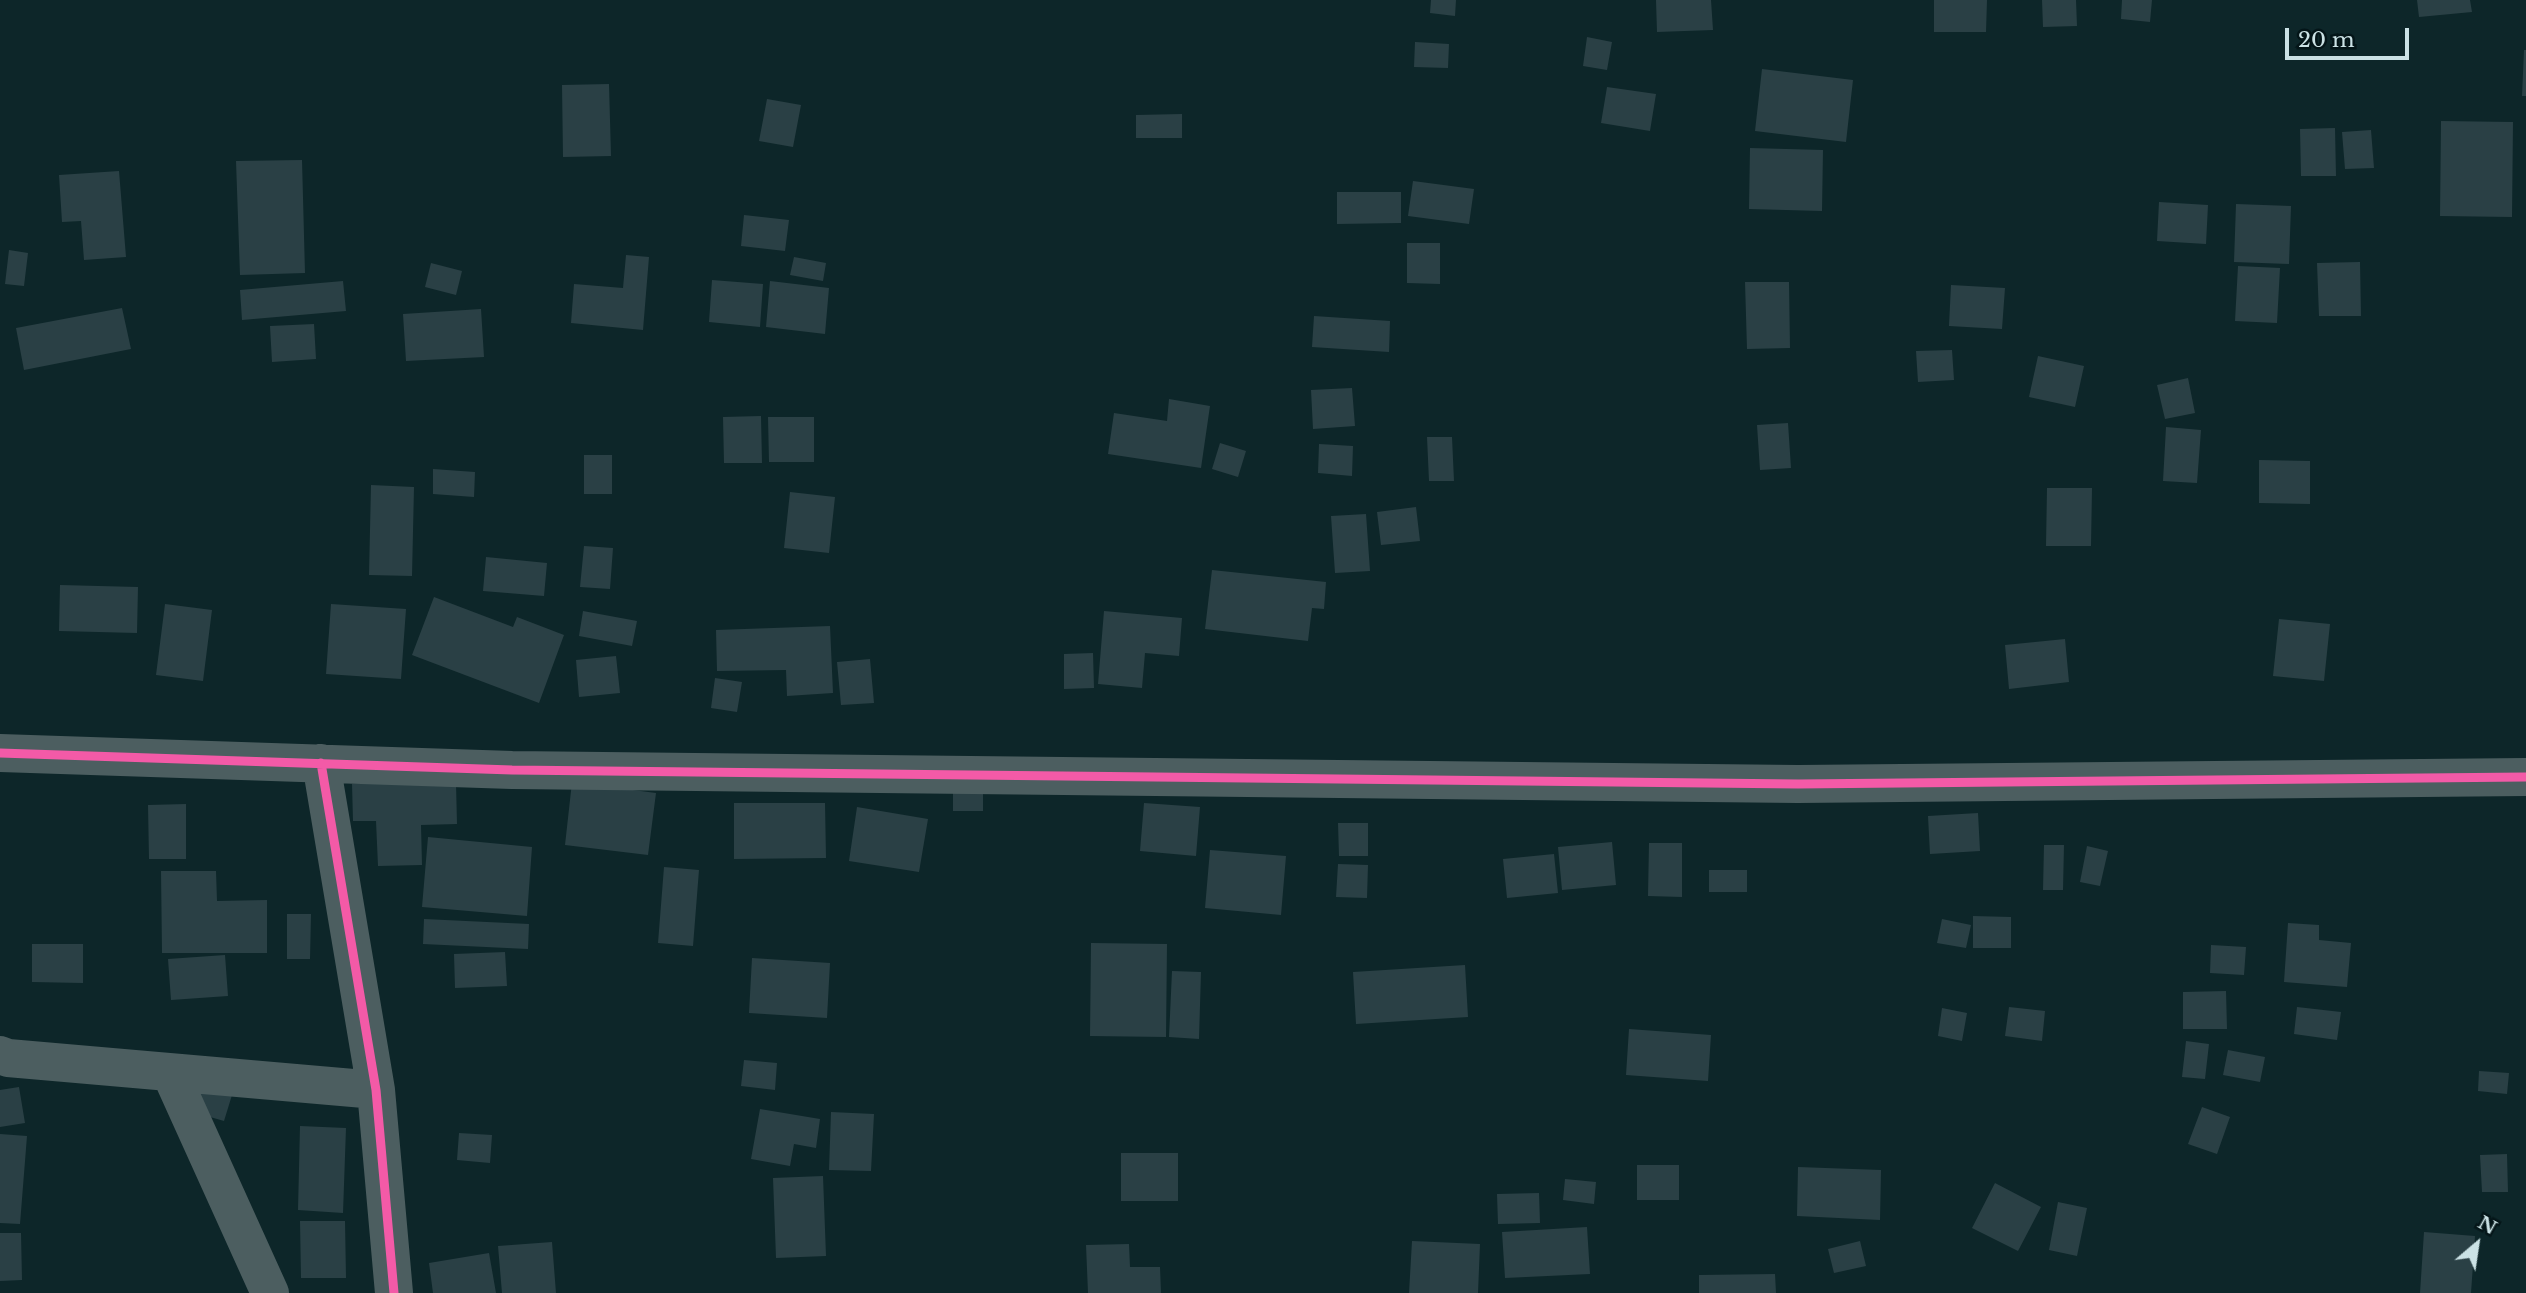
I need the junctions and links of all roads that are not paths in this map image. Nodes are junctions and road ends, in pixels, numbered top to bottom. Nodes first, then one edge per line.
1 (0, 753) edge
2 (321, 763) junction
3 (2526, 777) edge
4 (0, 1055) edge
5 (170, 1072) junction
6 (376, 1090) junction
7 (270, 1293) edge
8 (394, 1293) edge

1 - 2 street
2 - 3 street
2 - 6 street
4 - 5 street
5 - 6 street
5 - 7 street
6 - 8 street

